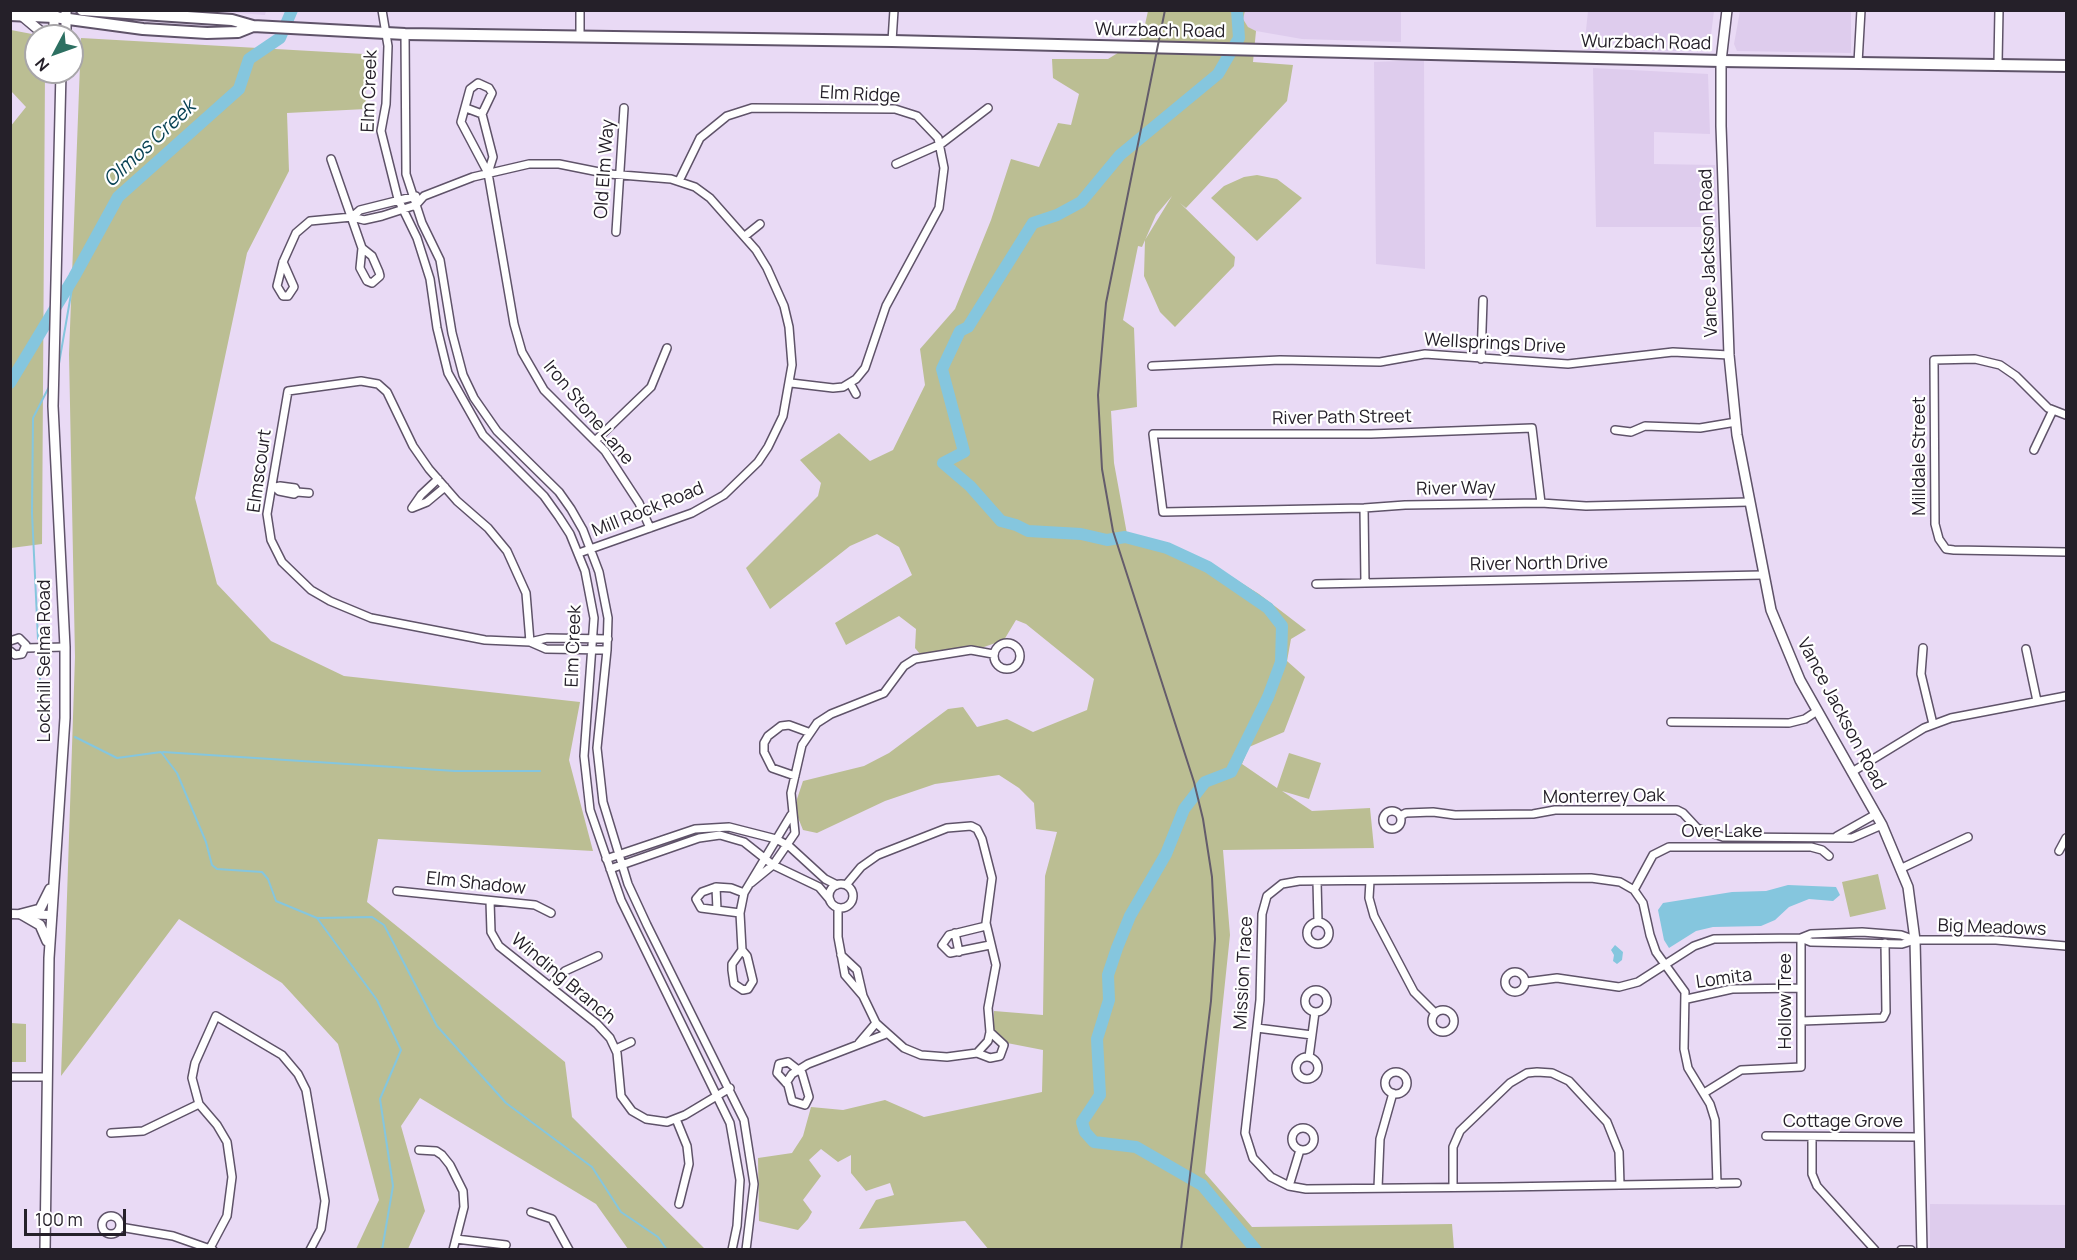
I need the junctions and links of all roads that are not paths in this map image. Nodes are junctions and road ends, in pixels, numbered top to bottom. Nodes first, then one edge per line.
1 (382, 10) edge
2 (580, 10) edge
3 (894, 10) edge
4 (1727, 10) edge
5 (1861, 10) edge
6 (1999, 10) edge
7 (88, 11) edge
8 (54, 14) edge
9 (196, 14) edge
10 (16, 15) edge
11 (66, 15) edge
12 (29, 24) edge
13 (254, 26) junction
14 (152, 30) junction
15 (238, 32) junction
16 (384, 33) junction
17 (405, 34) junction
18 (580, 35) junction
19 (892, 41) junction
20 (1721, 62) junction
21 (1858, 63) junction
22 (1998, 63) junction
23 (2067, 66) edge
24 (388, 72) junction
25 (404, 72) junction
26 (60, 84) edge
27 (466, 108) junction
28 (624, 108) dead end
29 (988, 108) dead end
30 (482, 114) junction
31 (941, 144) junction
32 (331, 159) dead end
33 (896, 165) dead end
34 (488, 172) junction
35 (618, 175) junction
36 (679, 181) junction
37 (413, 195) junction
38 (424, 196) junction
39 (398, 199) junction
40 (416, 204) junction
41 (379, 206) junction
42 (403, 209) junction
43 (382, 216) junction
44 (352, 217) junction
45 (760, 224) dead end
46 (616, 232) dead end
47 (745, 236) junction
48 (362, 248) dead end
49 (282, 262) dead end
50 (1484, 300) dead end
51 (667, 348) dead end
52 (1729, 355) junction
53 (1481, 359) junction
54 (1152, 366) dead end
55 (791, 383) junction
56 (850, 383) junction
57 (856, 394) dead end
58 (2053, 410) junction
59 (2067, 415) edge
60 (1736, 423) junction
61 (1615, 430) dead end
62 (596, 440) junction
63 (2034, 450) dead end
64 (438, 479) junction
65 (445, 487) junction
66 (273, 488) junction
67 (309, 493) dead end
68 (1749, 502) junction
69 (1541, 503) junction
70 (1364, 508) junction
71 (1163, 512) joint
72 (650, 528) junction
73 (591, 549) junction
74 (2067, 552) edge
75 (579, 553) junction
76 (1762, 575) junction
77 (1365, 582) junction
78 (1316, 584) dead end
79 (563, 638) junction
80 (593, 638) junction
81 (608, 639) junction
82 (11, 640) edge
83 (530, 642) junction
84 (65, 647) junction
85 (26, 648) junction
86 (1923, 648) dead end
87 (563, 650) junction
88 (608, 650) junction
89 (2026, 650) dead end
90 (10, 651) edge
91 (592, 651) junction
92 (993, 654) dead end
93 (2067, 696) edge
94 (2037, 700) junction
95 (1817, 711) junction
96 (1671, 722) dead end
97 (1933, 724) junction
98 (808, 732) junction
99 (1852, 772) junction
100 (795, 776) junction
101 (1876, 814) junction
102 (791, 815) junction
103 (1400, 816) dead end
104 (1882, 825) junction
105 (1852, 827) junction
106 (1836, 836) junction
107 (1858, 837) junction
108 (1968, 837) dead end
109 (2067, 838) edge
110 (777, 839) junction
111 (789, 846) junction
112 (2059, 851) dead end
113 (619, 855) junction
114 (1829, 856) dead end
115 (764, 857) junction
116 (606, 859) junction
117 (622, 865) junction
118 (773, 865) junction
119 (1902, 868) junction
120 (610, 869) junction
121 (54, 880) junction
122 (1317, 881) junction
123 (1370, 881) junction
124 (751, 883) junction
125 (837, 885) junction
126 (846, 885) junction
127 (716, 887) junction
128 (1634, 890) junction
129 (397, 891) dead end
130 (744, 893) junction
131 (830, 900) junction
132 (490, 901) junction
133 (838, 908) junction
134 (717, 910) junction
135 (551, 913) dead end
136 (10, 914) edge
137 (21, 914) junction
138 (740, 914) junction
139 (52, 915) junction
140 (1318, 922) dead end
141 (986, 926) junction
142 (955, 933) junction
143 (1802, 938) junction
144 (1915, 940) junction
145 (1885, 943) junction
146 (990, 945) junction
147 (2067, 946) edge
148 (741, 950) junction
149 (959, 952) junction
150 (841, 955) junction
151 (598, 956) dead end
152 (50, 958) junction
153 (1665, 964) junction
154 (1526, 981) dead end
155 (550, 987) junction
156 (1802, 988) junction
157 (863, 996) junction
158 (1687, 999) junction
159 (1315, 1012) dead end
160 (1435, 1013) dead end
161 (1802, 1021) junction
162 (876, 1023) junction
163 (1257, 1028) junction
164 (990, 1032) junction
165 (886, 1034) junction
166 (1312, 1035) junction
167 (631, 1042) dead end
168 (859, 1043) junction
169 (616, 1049) junction
170 (977, 1053) junction
171 (1309, 1057) dead end
172 (799, 1069) junction
173 (10, 1077) edge
174 (46, 1077) junction
175 (786, 1083) junction
176 (730, 1088) junction
177 (1393, 1093) dead end
178 (1704, 1093) junction
179 (718, 1095) junction
180 (199, 1104) junction
181 (675, 1119) junction
182 (111, 1133) dead end
183 (1766, 1136) dead end
184 (1812, 1137) junction
185 (1919, 1137) junction
186 (419, 1150) dead end
187 (1300, 1150) dead end
188 (1737, 1183) dead end
189 (1717, 1184) junction
190 (1620, 1185) junction
191 (1289, 1186) junction
192 (1453, 1187) junction
193 (1378, 1188) junction
194 (679, 1204) dead end
195 (531, 1212) dead end
196 (120, 1227) dead end
197 (456, 1239) junction
198 (506, 1245) dead end
199 (210, 1249) edge
200 (45, 1250) edge
201 (310, 1250) edge
202 (453, 1250) edge
203 (569, 1250) edge
204 (732, 1250) edge
205 (746, 1250) edge
206 (1875, 1250) edge
207 (1901, 1250) edge
208 (1911, 1250) edge
209 (1922, 1250) edge

1 - 16 street, Elm Creek
2 - 18 street
3 - 19 street
4 - 20 main road, Vance Jackson Road
5 - 21 street
6 - 22 street
7 - 9 main road, Wurzbach Road
8 - 10 main road, Wurzbach Road
8 - 11 main road, Wurzbach Road
9 - 13 main road, Wurzbach Road
9 - 14 main road
9 - 15 main road
10 - 12 main road
11 - 14 main road, Wurzbach Road
13 - 15 main road, Wurzbach Road
13 - 16 main road, Wurzbach Road
14 - 15 main road, Wurzbach Road
16 - 17 main road, Wurzbach Road
16 - 24 street, Elm Creek
17 - 18 main road, Wurzbach Road
17 - 25 street, Elm Creek
18 - 19 main road, Wurzbach Road
19 - 20 main road, Wurzbach Road
20 - 21 main road, Wurzbach Road
20 - 52 main road, Vance Jackson Road
21 - 22 main road, Wurzbach Road
22 - 23 main road, Wurzbach Road
24 - 25 street
24 - 39 street, Elm Creek
25 - 37 street, Elm Creek
26 - 84 main road, Lockhill Selma Road
27 - 30 street
27 - 30 street
27 - 34 street
28 - 35 street, Old Elm Way
29 - 31 street
30 - 34 street
31 - 33 street
31 - 36 street, Elm Ridge
31 - 56 street
32 - 44 street
34 - 35 street, Mill Rock Road
34 - 38 street, Mill Rock Road
34 - 62 street, Iron Stone Lane
35 - 36 street, Mill Rock Road
35 - 46 street, Old Elm Way
36 - 47 street, Mill Rock Road
37 - 38 street, Mill Rock Road
37 - 39 street, Mill Rock Road
37 - 40 street, Elm Creek
38 - 40 street, Mill Rock Road
39 - 41 street, Mill Rock Road
39 - 42 street, Elm Creek
40 - 42 street, Mill Rock Road
40 - 73 street, Elm Creek
41 - 43 street
41 - 44 street, Mill Rock Road
42 - 43 street, Mill Rock Road
42 - 75 street, Elm Creek
43 - 44 street, Mill Rock Road
44 - 48 street
44 - 49 street, Mill Rock Road
45 - 47 street
47 - 55 street, Mill Rock Road
50 - 53 street
51 - 62 street
52 - 53 street, Wellsprings Drive
52 - 60 main road, Vance Jackson Road
53 - 54 street, Wellsprings Drive
55 - 56 street
55 - 72 street, Mill Rock Road
56 - 57 street
58 - 59 street
58 - 63 street
58 - 74 street, Milldale Street
60 - 61 street
60 - 68 main road, Vance Jackson Road
62 - 72 street, Iron Stone Lane
64 - 65 street, Elmscourt
64 - 65 street
64 - 66 street, Elmscourt
65 - 83 street, Elmscourt
66 - 67 street
66 - 83 street, Elmscourt
68 - 69 street, River Way
68 - 76 main road, Vance Jackson Road
69 - 70 street, River Way
69 - 71 street, River Path Street
70 - 71 street, River Way
70 - 77 street
72 - 73 street, Mill Rock Road
73 - 75 street, Mill Rock Road
73 - 81 street, Elm Creek
75 - 80 street, Elm Creek
76 - 77 street, River North Drive
76 - 95 main road, Vance Jackson Road
77 - 78 street, River North Drive
79 - 80 street, Elmscourt
79 - 83 street, Elmscourt
79 - 87 street
80 - 81 street, Elmscourt
80 - 91 street, Elm Creek
81 - 88 street, Elm Creek
82 - 85 street
83 - 87 street, Elmscourt
84 - 85 street
84 - 121 main road, Lockhill Selma Road
85 - 90 street
86 - 97 street
87 - 91 street, Elmscourt
88 - 91 street, Elmscourt
88 - 113 street, Elm Creek
89 - 94 street
91 - 116 street, Elm Creek
92 - 98 street
93 - 94 street
94 - 97 street
95 - 96 street
95 - 99 main road, Vance Jackson Road
97 - 99 street
98 - 100 street
98 - 100 street
99 - 101 main road, Vance Jackson Road
100 - 102 street
101 - 104 main road, Vance Jackson Road
101 - 105 street, Monterrey Oak
102 - 110 street
102 - 111 street
103 - 106 street, Monterrey Oak
104 - 107 street, Monterrey Oak
104 - 119 main road, Vance Jackson Road
105 - 106 street, Monterrey Oak
105 - 107 street
106 - 107 street, Monterrey Oak
108 - 119 street
109 - 112 street
110 - 111 street
110 - 113 street
110 - 115 street
111 - 118 street
111 - 125 street
113 - 116 street
113 - 117 street, Elm Creek
114 - 128 street, Over Lake
115 - 117 street
115 - 118 street
115 - 124 street
116 - 120 street, Elm Creek
117 - 120 street
117 - 176 street, Elm Creek
118 - 124 street
118 - 131 street
119 - 144 main road, Vance Jackson Road
120 - 179 street, Elm Creek
121 - 137 main road
121 - 139 main road, Lockhill Selma Road
122 - 123 street, Mission Trace
122 - 140 street
122 - 163 street, Mission Trace
123 - 128 street, Mission Trace
123 - 160 street
124 - 130 street
125 - 126 street
125 - 131 street
126 - 133 street
126 - 141 street
127 - 130 street
127 - 134 street
127 - 134 street
128 - 153 street
129 - 132 street, Elm Shadow
130 - 138 street
131 - 133 street
132 - 135 street, Elm Shadow
132 - 155 street, Winding Branch
133 - 150 street
134 - 138 street
136 - 137 street
137 - 139 street
137 - 152 main road
138 - 148 street
139 - 152 main road, Lockhill Selma Road
141 - 142 street
141 - 146 street
142 - 149 street
142 - 149 street
143 - 144 street, Big Meadows
143 - 145 street, Big Meadows
143 - 153 street, Big Meadows
143 - 156 street, Hollow Tree
144 - 145 street, Big Meadows
144 - 147 street, Big Meadows
144 - 185 main road, Vance Jackson Road
145 - 161 street
146 - 149 street
146 - 164 street
148 - 148 street
150 - 157 street
150 - 157 street
151 - 155 street
152 - 174 main road, Lockhill Selma Road
153 - 154 street, Big Meadows
153 - 158 street
155 - 169 street, Winding Branch
156 - 158 street, Lomita
156 - 161 street, Hollow Tree
157 - 162 street
158 - 178 street
159 - 166 street
161 - 178 street, Hollow Tree
162 - 165 street
162 - 168 street
163 - 166 street
163 - 191 street, Mission Trace
164 - 170 street
164 - 170 street
165 - 168 street
165 - 170 street
166 - 171 street
167 - 169 street
168 - 172 street
169 - 181 street, Winding Branch
172 - 175 street
172 - 175 street
172 - 175 street
173 - 174 street
174 - 200 main road, Lockhill Selma Road
176 - 179 street, Winding Branch
176 - 205 street, Elm Creek
177 - 193 street
178 - 189 street
179 - 181 street, Winding Branch
179 - 204 street, Elm Creek
180 - 182 street
180 - 199 street
180 - 201 street
181 - 194 street
183 - 184 street, Cottage Grove
184 - 185 street, Cottage Grove
184 - 206 street
185 - 209 main road, Vance Jackson Road
186 - 197 street
187 - 191 street
188 - 189 street, Mission Trace
189 - 190 street, Mission Trace
190 - 192 street, Mission Trace
190 - 192 street
191 - 193 street, Mission Trace
192 - 193 street, Mission Trace
195 - 203 street
196 - 199 street
197 - 198 street
197 - 202 street
207 - 208 street

